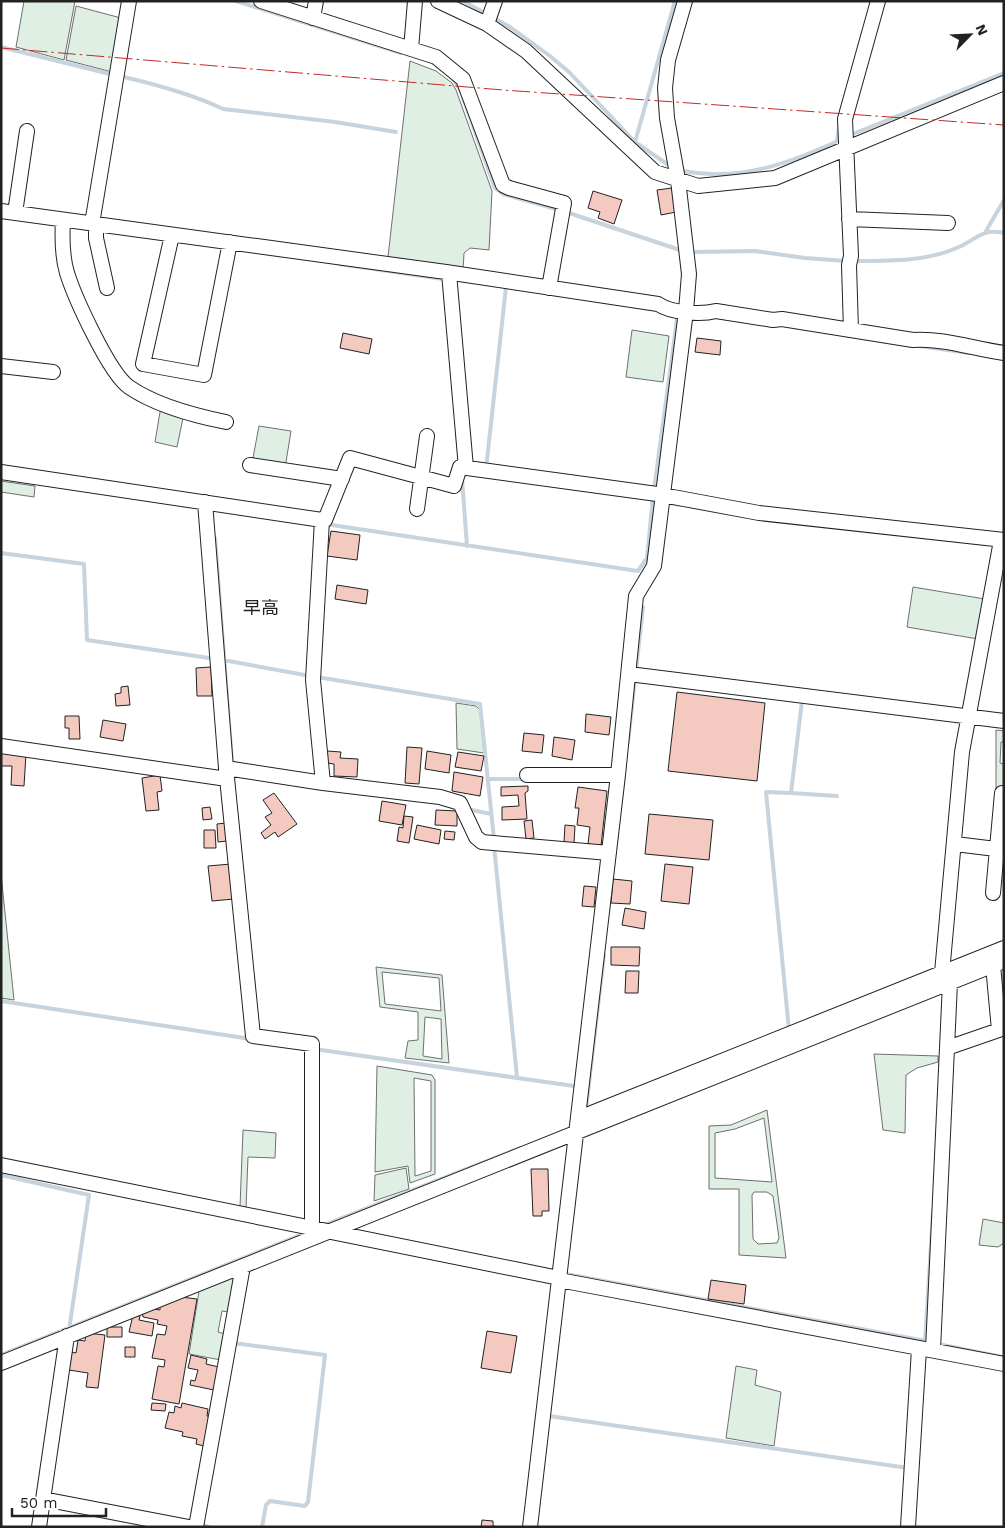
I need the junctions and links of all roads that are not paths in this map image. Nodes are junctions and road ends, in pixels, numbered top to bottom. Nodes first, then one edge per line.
1 (129, 1) edge
2 (261, 1) edge
3 (316, 1) edge
4 (415, 1) edge
5 (438, 1) edge
6 (685, 1) edge
7 (878, 1) edge
8 (491, 14) edge
9 (313, 18) junction
10 (411, 49) junction
11 (1004, 82) edge
12 (27, 130) dead end
13 (845, 141) junction
14 (678, 180) junction
15 (8, 212) edge
16 (849, 219) junction
17 (63, 220) junction
18 (94, 224) junction
19 (948, 224) dead end
20 (172, 235) junction
21 (230, 242) junction
22 (449, 273) junction
23 (107, 288) dead end
24 (549, 288) junction
25 (686, 311) junction
26 (851, 330) junction
27 (1004, 353) edge
28 (1, 366) edge
29 (53, 372) dead end
30 (226, 422) dead end
31 (426, 436) dead end
32 (250, 466) dead end
33 (466, 468) junction
34 (1, 472) edge
35 (421, 477) junction
36 (342, 479) junction
37 (656, 494) junction
38 (205, 507) junction
39 (417, 509) dead end
40 (322, 523) junction
41 (1003, 542) edge
42 (633, 674) junction
43 (969, 720) junction
44 (1004, 721) edge
45 (1, 746) edge
46 (227, 774) junction
47 (618, 774) junction
48 (527, 775) dead end
49 (324, 784) junction
50 (1002, 793) dead end
51 (955, 844) junction
52 (996, 849) junction
53 (609, 853) junction
54 (993, 893) dead end
55 (1004, 948) edge
56 (998, 963) edge
57 (943, 978) junction
58 (947, 1048) junction
59 (579, 1118) junction
60 (576, 1134) junction
61 (1, 1165) edge
62 (320, 1228) junction
63 (243, 1266) junction
64 (562, 1280) junction
65 (67, 1336) junction
66 (926, 1350) junction
67 (1, 1363) edge
68 (1004, 1364) edge
69 (47, 1499) junction
70 (39, 1527) edge
71 (189, 1527) edge
72 (196, 1527) edge
73 (530, 1527) edge
74 (908, 1527) edge

1 - 18 street
2 - 9 street
3 - 9 street
4 - 10 street
5 - 8 street
6 - 14 street
7 - 13 street
8 - 14 street
9 - 10 street
10 - 24 street
11 - 13 street
12 - 15 street
13 - 14 street
13 - 16 street
14 - 25 street
15 - 17 street
16 - 19 street
16 - 26 street
17 - 18 street
17 - 30 street
18 - 20 street
18 - 23 street
20 - 21 street
20 - 21 street
21 - 22 street
22 - 24 street
22 - 33 street
24 - 25 street
25 - 26 street
25 - 37 street
26 - 27 street
28 - 29 street
31 - 35 street
32 - 36 street
33 - 35 street
33 - 37 street
34 - 38 street
35 - 36 street
35 - 39 street
36 - 40 street
37 - 41 street
37 - 42 street
38 - 40 street
38 - 46 street
40 - 49 street
41 - 43 street
42 - 43 street
42 - 47 street
43 - 44 street
43 - 51 street
45 - 46 street
46 - 49 street
46 - 62 street
47 - 48 street
47 - 53 street
49 - 53 street
50 - 52 street
51 - 52 street
51 - 57 street
52 - 54 street
53 - 59 street
55 - 57 street
56 - 57 street
56 - 58 street
57 - 58 street
57 - 59 street
57 - 60 street
58 - 66 street
59 - 60 street
60 - 62 street
60 - 64 street
61 - 62 street
62 - 63 street
62 - 64 street
63 - 65 street
63 - 72 street
64 - 66 street
64 - 73 street
65 - 67 street
65 - 69 street
66 - 68 street
66 - 74 street
69 - 70 street
69 - 71 street

